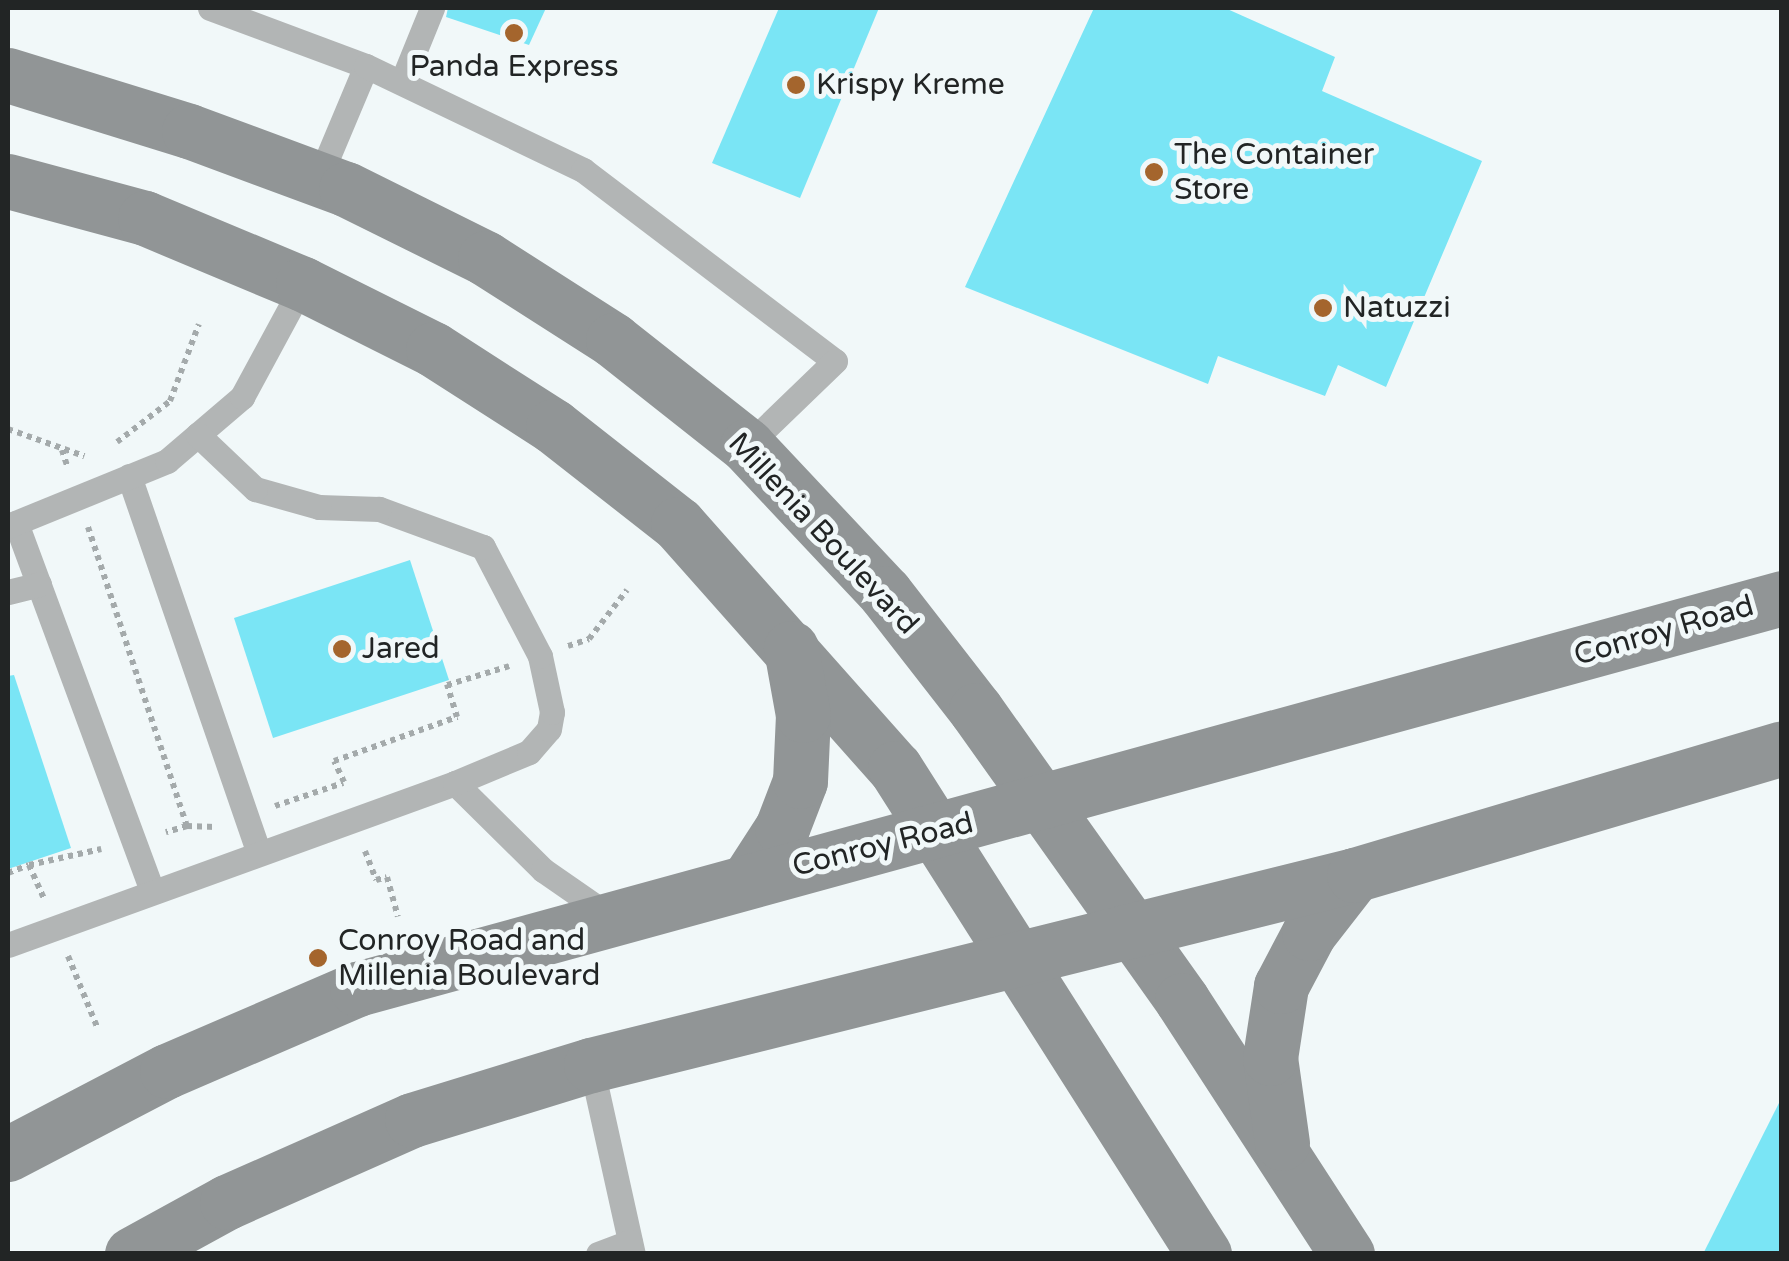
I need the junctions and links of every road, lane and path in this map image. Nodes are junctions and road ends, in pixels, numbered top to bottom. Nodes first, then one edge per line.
1 (210, 8) edge
2 (432, 8) edge
3 (366, 66) junction
4 (8, 75) edge
5 (402, 82) junction
6 (320, 178) junction
7 (8, 181) edge
8 (303, 284) junction
9 (199, 324) dead end
10 (8, 428) edge
11 (198, 435) junction
12 (747, 446) junction
13 (129, 476) junction
14 (12, 525) edge
15 (39, 584) junction
16 (626, 590) dead end
17 (8, 592) edge
18 (1782, 598) edge
19 (791, 648) junction
20 (540, 656) junction
21 (1779, 761) edge
22 (344, 782) dead end
23 (455, 783) junction
24 (1042, 804) junction
25 (936, 832) junction
26 (258, 850) junction
27 (1354, 875) junction
28 (749, 879) junction
29 (152, 888) junction
30 (608, 915) junction
31 (1133, 931) junction
32 (8, 945) edge
33 (1020, 960) junction
34 (591, 1065) junction
35 (8, 1154) edge
36 (1284, 1157) junction
37 (632, 1248) edge
38 (132, 1254) edge
39 (598, 1254) edge
40 (1204, 1254) edge
41 (1346, 1254) edge

1 - 3 lane
2 - 5 lane
3 - 5 lane
3 - 6 lane
4 - 6 main road, Millenia Boulevard
5 - 12 lane
6 - 12 main road, Millenia Boulevard
7 - 8 main road
8 - 11 lane
8 - 19 main road
9 - 10 path
11 - 13 lane
11 - 20 lane
12 - 24 main road, Millenia Boulevard
13 - 14 lane
13 - 26 lane
14 - 15 lane
15 - 17 lane
15 - 29 lane
16 - 20 path
18 - 24 main road, Conroy Road
19 - 25 main road
19 - 28 main road
20 - 22 path
20 - 23 lane
21 - 27 main road
23 - 26 lane
23 - 30 lane
24 - 25 main road, Conroy Road
24 - 31 main road, Millenia Boulevard
25 - 28 main road, Conroy Road
25 - 33 main road
26 - 29 lane
27 - 31 main road
27 - 36 main road
28 - 30 main road, Conroy Road
29 - 32 lane
30 - 35 main road, Conroy Road
31 - 33 main road
31 - 36 main road, Millenia Boulevard
33 - 34 main road
33 - 40 main road
34 - 37 lane
34 - 38 main road
36 - 41 main road, Millenia Boulevard
37 - 39 lane

